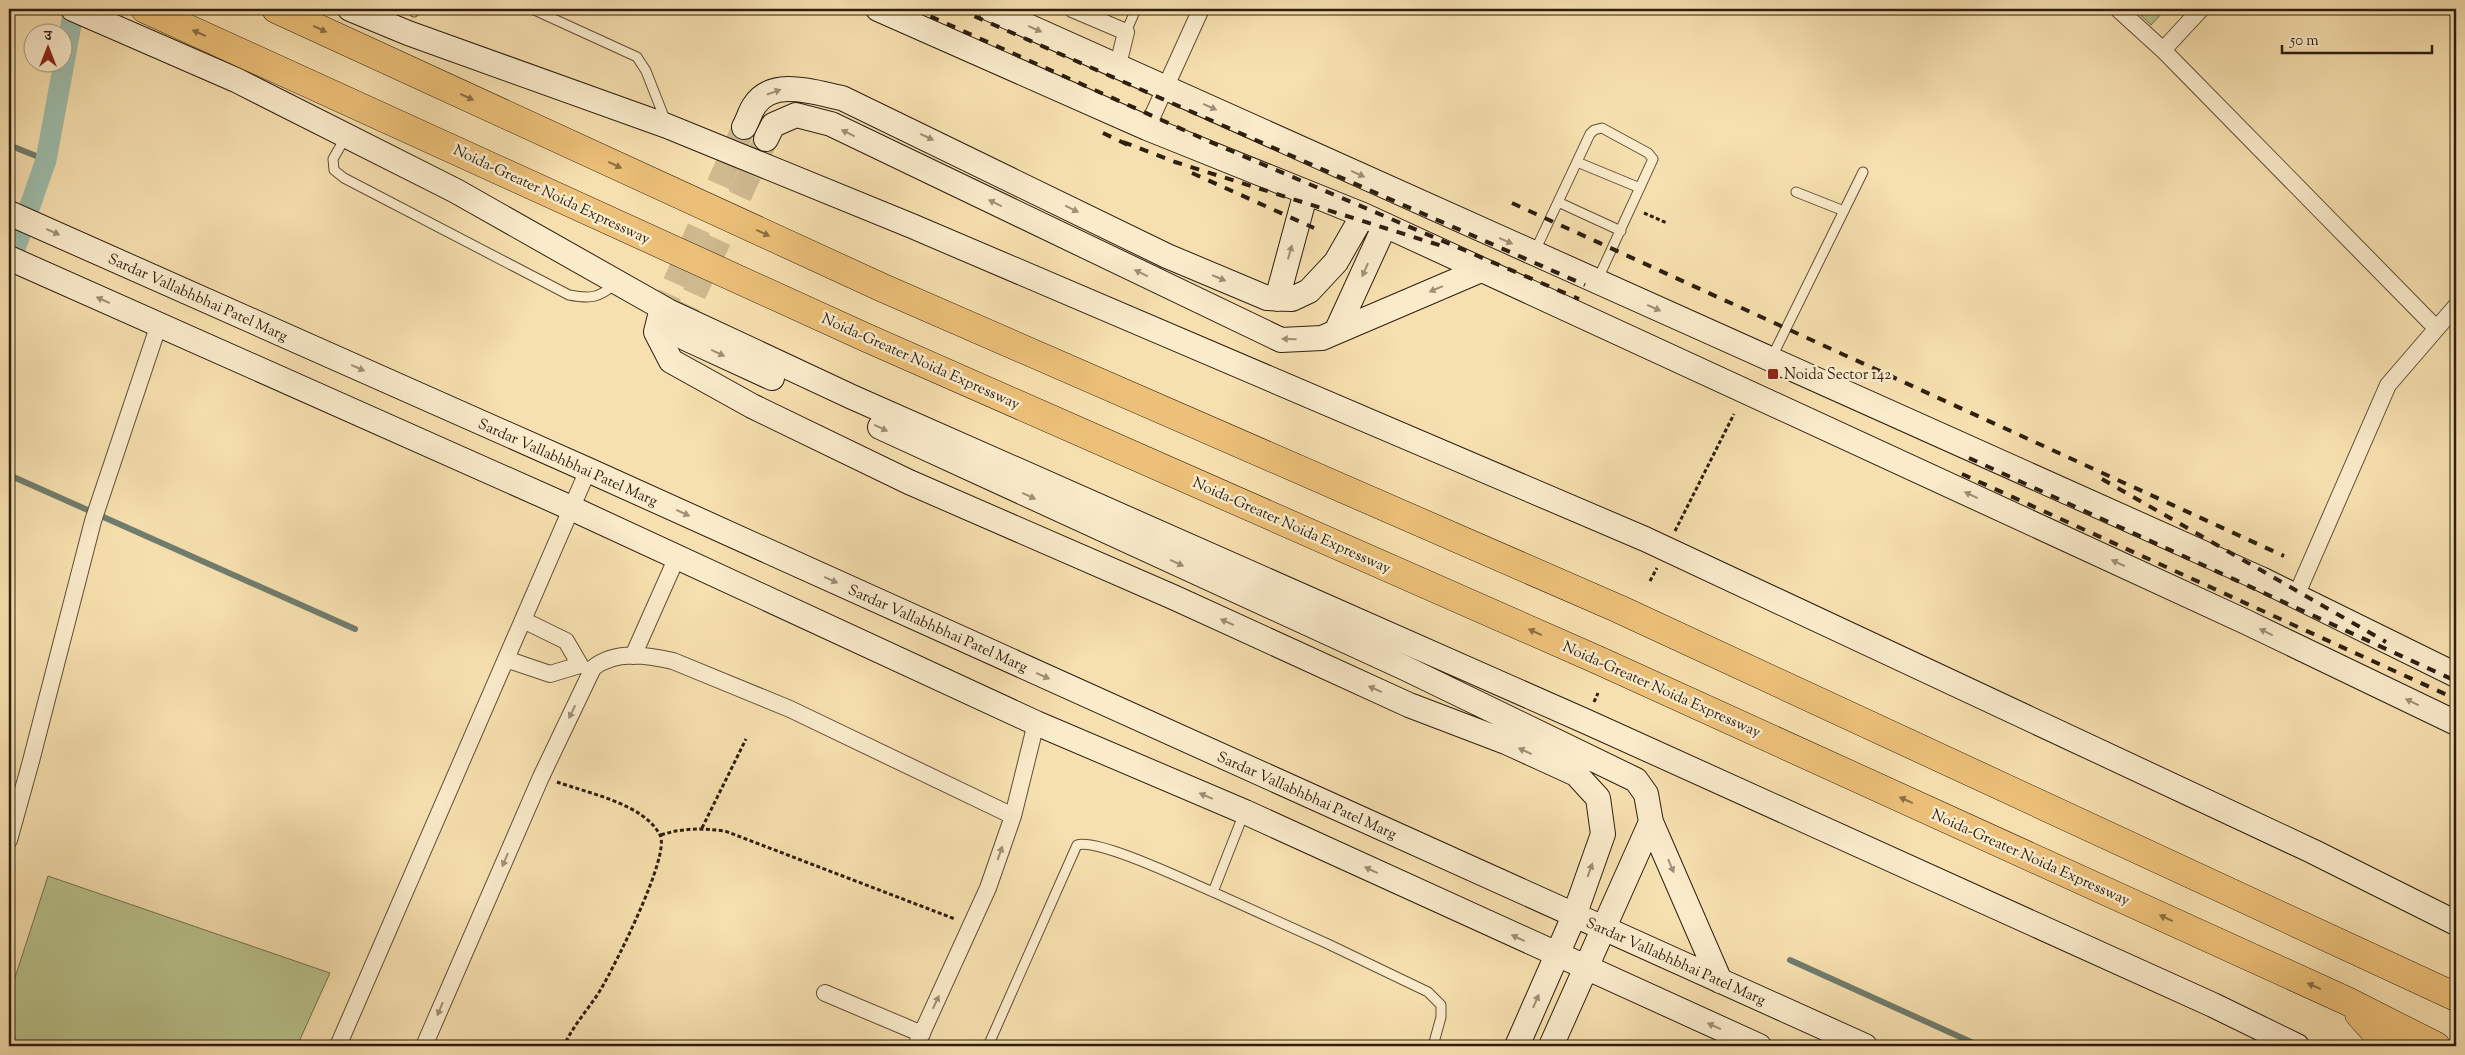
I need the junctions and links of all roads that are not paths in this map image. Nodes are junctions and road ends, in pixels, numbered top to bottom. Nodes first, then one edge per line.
1 (73, 9) edge
2 (145, 9) edge
3 (276, 9) edge
4 (350, 9) edge
5 (532, 9) edge
6 (878, 9) edge
7 (990, 9) edge
8 (1072, 9) edge
9 (1136, 9) edge
10 (1200, 9) edge
11 (2118, 9) edge
12 (2201, 9) edge
13 (1126, 32) junction
14 (2163, 50) junction
15 (1118, 65) junction
16 (1165, 87) junction
17 (667, 126) junction
18 (744, 127) tunnel mouth
19 (1146, 128) junction
20 (766, 139) tunnel mouth
21 (341, 145) dead end
22 (1577, 162) junction
23 (1863, 172) dead end
24 (1640, 188) junction
25 (1306, 192) junction
26 (1796, 192) dead end
27 (1558, 202) junction
28 (1844, 211) junction
29 (9, 213) edge
30 (1363, 215) junction
31 (1385, 225) junction
32 (1620, 231) junction
33 (1534, 253) junction
34 (9, 258) edge
35 (1481, 270) junction
36 (1597, 282) junction
37 (618, 283) junction
38 (1277, 299) junction
39 (2456, 306) edge
40 (153, 322) junction
41 (2436, 328) junction
42 (1336, 332) junction
43 (1771, 359) junction
44 (588, 470) junction
45 (571, 508) junction
46 (677, 557) junction
47 (2296, 596) junction
48 (523, 620) junction
49 (633, 656) junction
50 (506, 659) junction
51 (587, 666) junction
52 (2456, 675) edge
53 (1036, 723) junction
54 (2456, 723) edge
55 (1244, 812) junction
56 (1013, 816) junction
57 (1651, 822) junction
58 (9, 840) edge
59 (1213, 892) junction
60 (1574, 916) junction
61 (2456, 922) edge
62 (1603, 928) junction
63 (1556, 955) junction
64 (1585, 968) junction
65 (1720, 981) junction
66 (825, 993) dead end
67 (2456, 997) edge
68 (2347, 1001) junction
69 (919, 1040) edge
70 (338, 1046) edge
71 (424, 1046) edge
72 (988, 1046) edge
73 (1433, 1046) edge
74 (1517, 1046) edge
75 (1551, 1046) edge
76 (1759, 1046) edge
77 (1865, 1046) edge
78 (2297, 1046) edge
79 (2388, 1046) edge
80 (2436, 1046) edge

1 - 37 street
68 -> 2 highway, Noida-Greater Noida Expressway
3 -> 67 highway
4 - 17 street
5 - 17 lane
6 - 19 street
7 -> 15 street
8 - 13 street
9 - 13 lane
10 - 16 street
11 - 14 street
12 - 14 street
13 - 15 street
14 - 41 street
15 - 16 street
16 - 19 street
16 -> 33 street
17 - 61 street
18 -> 38 street
19 - 25 street
42 -> 20 street
21 - 37 lane
22 - 24 lane
22 - 24 lane
22 - 27 lane
23 - 28 lane
24 - 32 lane
25 - 30 street
38 -> 25 street
26 - 28 lane
27 - 32 lane
27 - 33 lane
28 - 43 lane
29 -> 44 street, Sardar Vallabhbhai Patel Marg
30 - 31 street
30 - 38 street
31 - 35 street
31 -> 42 street
32 - 36 lane
33 - 36 street
40 -> 34 street
35 -> 42 street
54 -> 35 street
36 -> 43 street
37 - 78 street
39 - 41 street
40 - 45 street
40 - 58 street
41 - 47 street
43 - 47 street
44 - 45 street
44 -> 60 street, Sardar Vallabhbhai Patel Marg
45 - 46 street
45 - 48 street
46 - 49 street
46 - 53 street
47 - 52 street
48 - 50 street
48 - 51 street
49 - 51 street
49 - 56 street
50 - 51 street
50 - 70 street
51 -> 71 street
55 -> 53 street
53 - 56 street
55 - 59 lane
63 -> 55 street
69 -> 56 street
60 -> 57 street
57 - 62 street
57 -> 65 street
59 - 72 lane
59 - 73 lane
60 - 62 street, Sardar Vallabhbhai Patel Marg
60 - 63 street
62 - 64 street
62 - 65 street, Sardar Vallabhbhai Patel Marg
63 - 64 street
74 -> 63 street
64 - 75 street
76 -> 64 street
65 - 77 street, Sardar Vallabhbhai Patel Marg
66 - 69 street
68 - 79 highway
68 - 80 highway, Noida-Greater Noida Expressway

